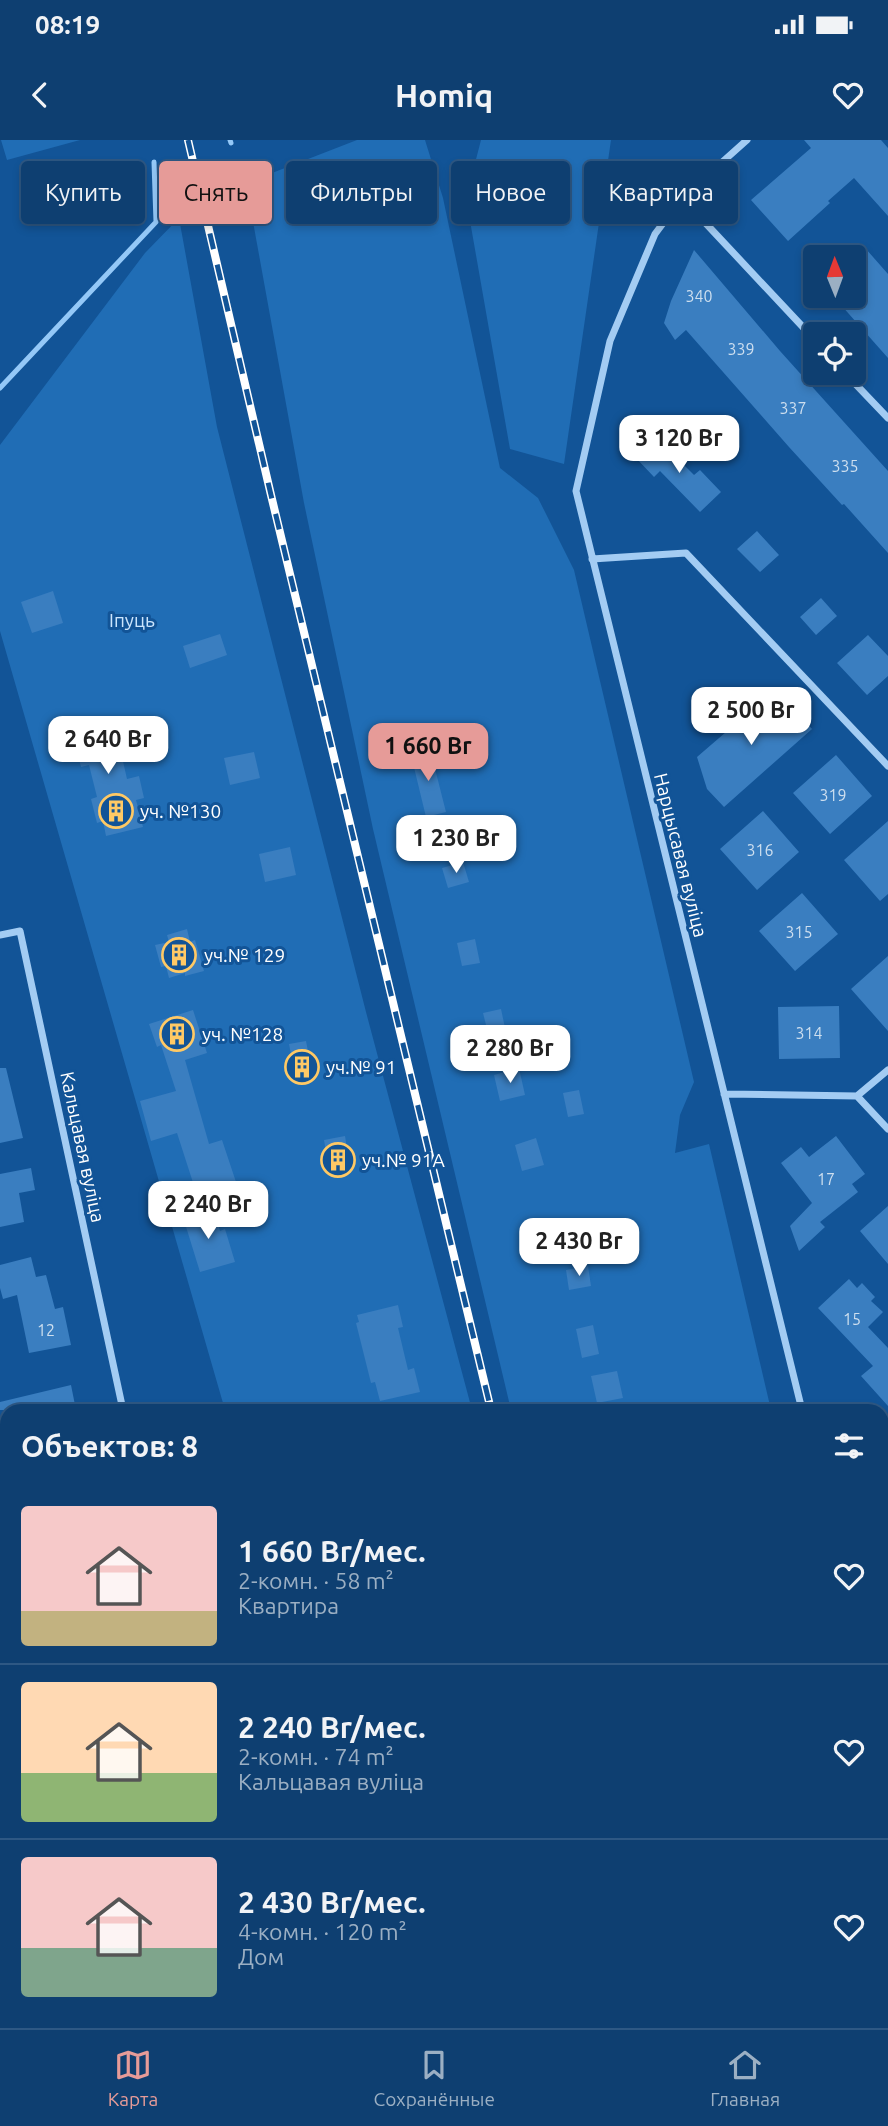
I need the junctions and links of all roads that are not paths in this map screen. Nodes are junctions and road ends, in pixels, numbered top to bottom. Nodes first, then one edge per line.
1 (747, 140) edge
2 (723, 161) edge
3 (662, 224) edge
4 (706, 224) edge
5 (803, 327) edge
6 (856, 385) edge
7 (888, 418) edge
8 (593, 559) junction
9 (888, 766) edge
10 (0, 935) edge
11 (888, 1070) edge
12 (724, 1094) junction
13 (857, 1096) junction
14 (888, 1129) edge
15 (122, 1404) edge
16 (801, 1404) edge

1 - 2 street, Нарцысавая вуліца
3 - 8 street, Нарцысавая вуліца
4 - 5 street
6 - 7 street
8 - 9 street
8 - 12 street, Нарцысавая вуліца
10 - 15 street, Кальцавая вуліца
11 - 13 street
12 - 13 street
12 - 16 street, Нарцысавая вуліца
13 - 14 street

